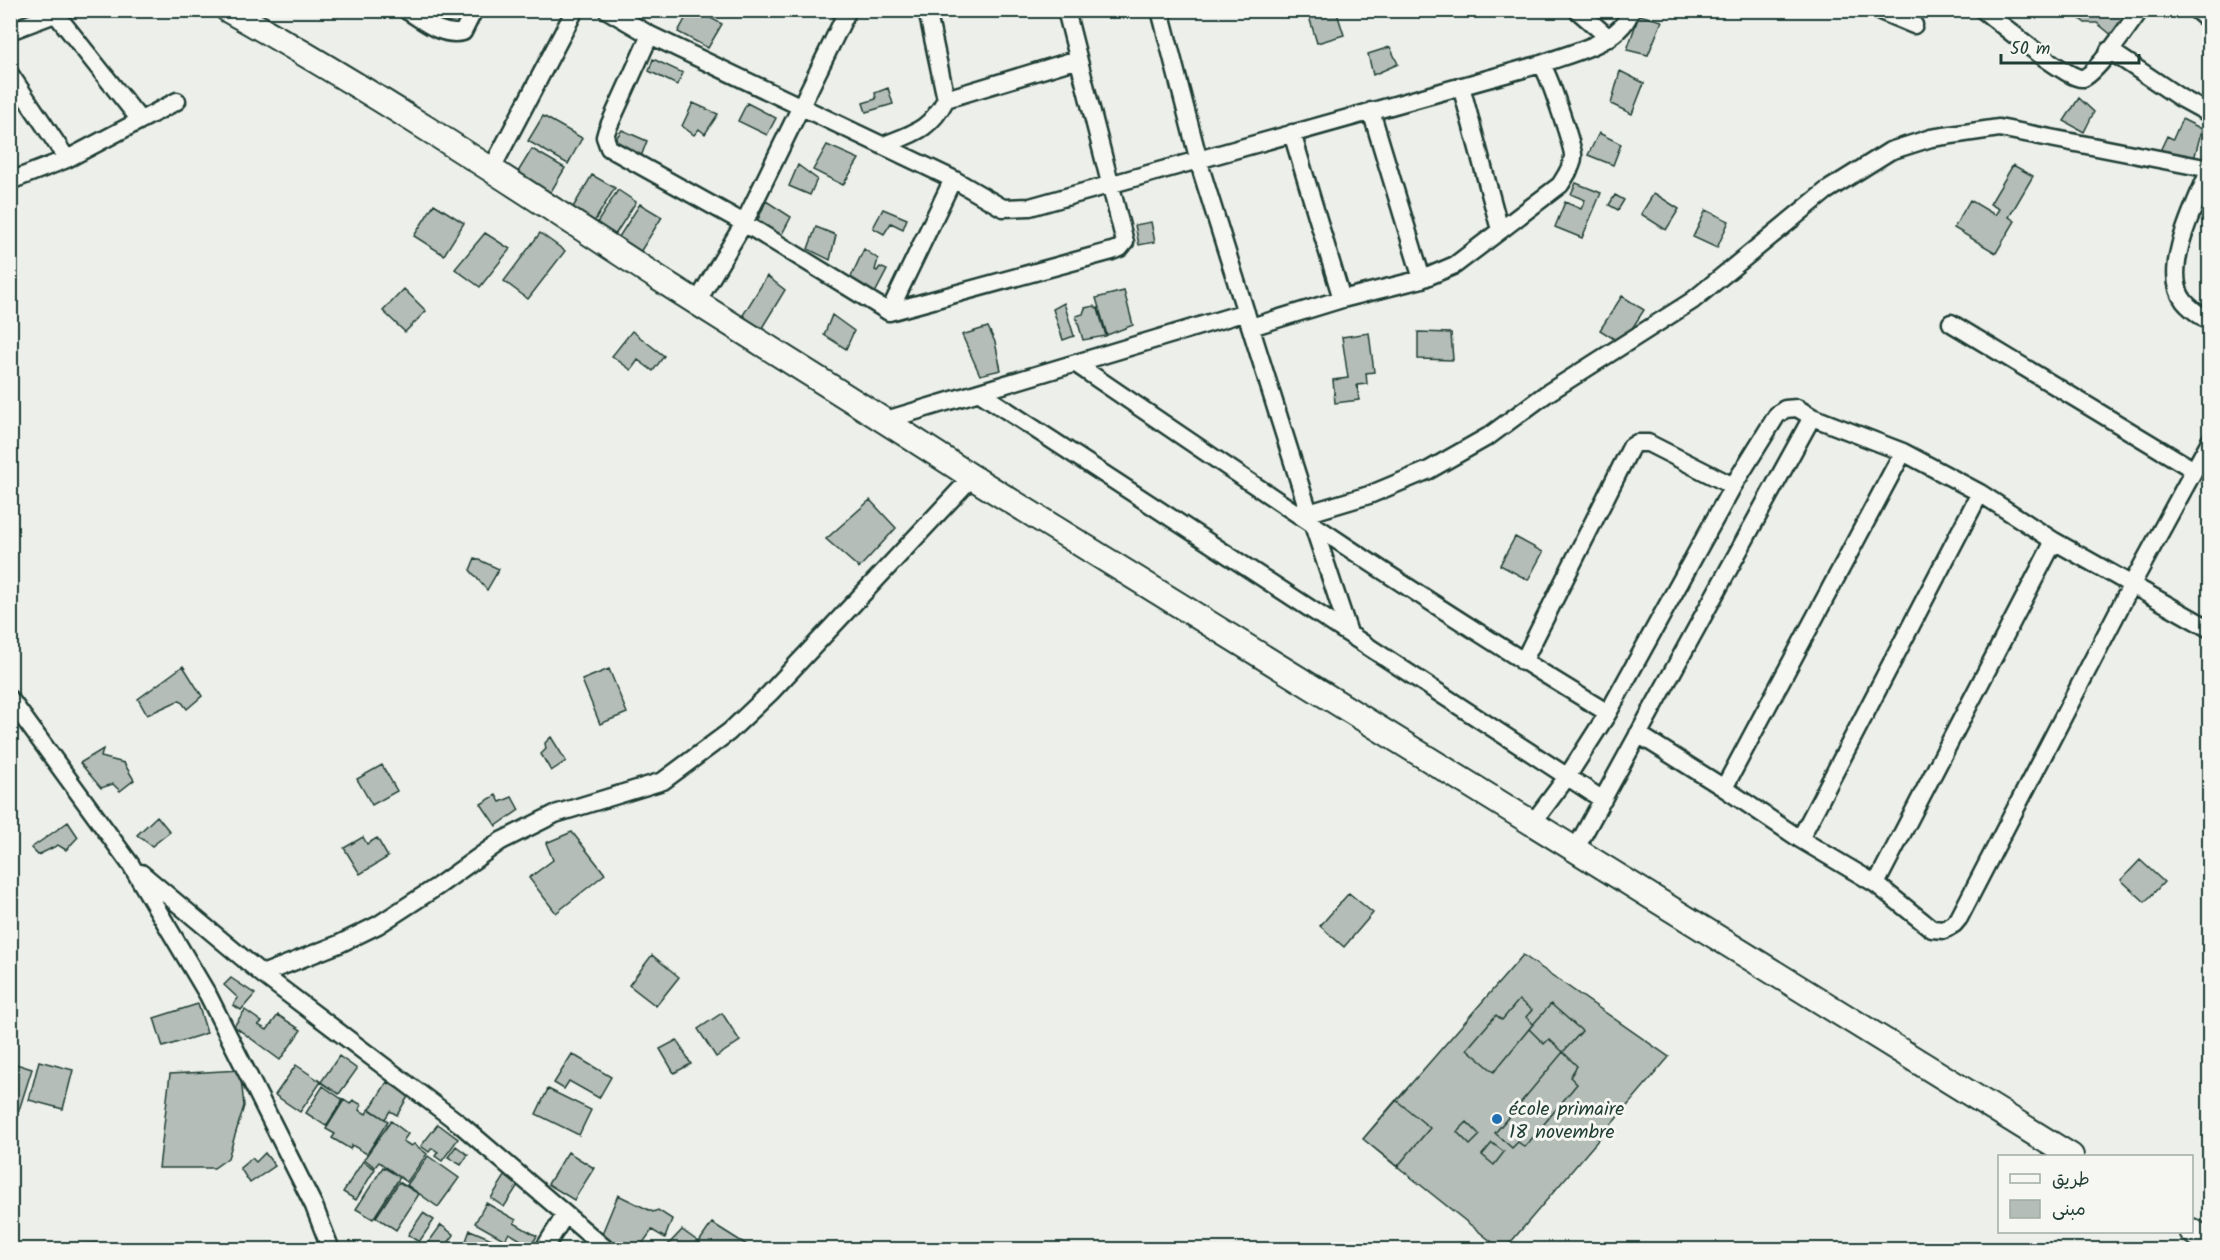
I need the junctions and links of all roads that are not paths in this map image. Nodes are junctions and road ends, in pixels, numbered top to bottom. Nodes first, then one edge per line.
1 (228, 10) edge
2 (406, 10) edge
3 (474, 10) edge
4 (575, 10) edge
5 (607, 10) edge
6 (848, 10) edge
7 (927, 10) edge
8 (1066, 10) edge
9 (1160, 10) edge
10 (1577, 10) edge
11 (1631, 10) edge
12 (1878, 10) edge
13 (1983, 10) edge
14 (2140, 10) edge
15 (2196, 10) edge
16 (59, 12) edge
17 (2210, 22) edge
18 (1914, 25) dead end
19 (10, 31) edge
20 (650, 36) junction
21 (1609, 38) junction
22 (2109, 50) junction
23 (1078, 60) junction
24 (1541, 64) junction
25 (10, 74) edge
26 (1461, 86) junction
27 (946, 99) junction
28 (177, 101) dead end
29 (801, 106) junction
30 (1371, 111) junction
31 (2210, 114) edge
32 (140, 120) junction
33 (1292, 133) junction
34 (884, 145) junction
35 (67, 159) junction
36 (1199, 159) junction
37 (2210, 169) edge
38 (491, 170) junction
39 (953, 179) junction
40 (10, 181) edge
41 (1109, 184) junction
42 (744, 223) junction
43 (1500, 230) junction
44 (1422, 279) junction
45 (1342, 299) junction
46 (697, 302) junction
47 (889, 312) junction
48 (1248, 319) junction
49 (2210, 321) edge
50 (1951, 323) dead end
51 (1076, 364) junction
52 (980, 393) junction
53 (1812, 417) junction
54 (886, 420) junction
55 (2210, 441) edge
56 (1903, 452) junction
57 (2194, 470) junction
58 (972, 477) junction
59 (1733, 486) junction
60 (1980, 493) junction
61 (1312, 520) junction
62 (2054, 541) junction
63 (2132, 584) junction
64 (2210, 629) edge
65 (1349, 633) junction
66 (1523, 662) junction
67 (10, 699) edge
68 (1608, 713) junction
69 (1638, 734) junction
70 (1568, 777) junction
71 (1724, 788) junction
72 (1603, 800) junction
73 (1532, 824) junction
74 (1800, 839) junction
75 (1575, 850) junction
76 (132, 865) junction
77 (1876, 884) junction
78 (262, 974) junction
79 (2069, 1155) edge
80 (565, 1215) junction
81 (2193, 1232) edge
82 (2210, 1242) edge
83 (331, 1250) edge
84 (543, 1250) edge
85 (607, 1250) edge

1 - 38 main road
2 - 3 street
4 - 38 street
5 - 20 street
6 - 29 street
7 - 27 street
8 - 23 street
9 - 36 street
10 - 21 street
11 - 21 street
12 - 18 street
13 - 22 street
14 - 22 street
15 - 17 street
16 - 19 street
16 - 32 street
20 - 29 street
20 - 42 street
21 - 24 street
22 - 31 street
23 - 27 street
23 - 41 street
24 - 26 street
24 - 43 street
25 - 35 street
26 - 30 street
26 - 43 street
27 - 34 street
28 - 32 street
29 - 34 street
29 - 42 street
30 - 33 street
30 - 44 street
32 - 35 street
33 - 36 street
33 - 45 street
34 - 39 street
35 - 40 street
36 - 41 street
36 - 48 street
37 - 49 street
37 - 61 street
38 - 46 main road
39 - 41 street
39 - 47 street
41 - 47 street
42 - 46 street
42 - 47 street
43 - 44 street
44 - 45 street
45 - 48 street
46 - 54 main road
48 - 51 street
48 - 61 street
50 - 57 street
51 - 52 street
51 - 61 street
52 - 54 street
52 - 65 street
53 - 56 street
53 - 59 street
53 - 69 street
54 - 58 main road
55 - 57 street
56 - 60 street
56 - 71 street
57 - 63 street
58 - 73 main road
58 - 78 street
59 - 66 street
59 - 68 street
60 - 62 street
60 - 74 street
61 - 65 street
61 - 66 street
62 - 63 street
62 - 77 street
63 - 64 street
63 - 77 street
65 - 70 street
66 - 68 street
67 - 76 street
68 - 70 street
69 - 71 street
69 - 72 street
70 - 72 street
70 - 73 street
71 - 74 street
72 - 75 street
73 - 75 main road
74 - 77 street
75 - 79 main road
76 - 78 street
76 - 83 street
78 - 80 street
80 - 84 street
80 - 85 street
81 - 82 main road

